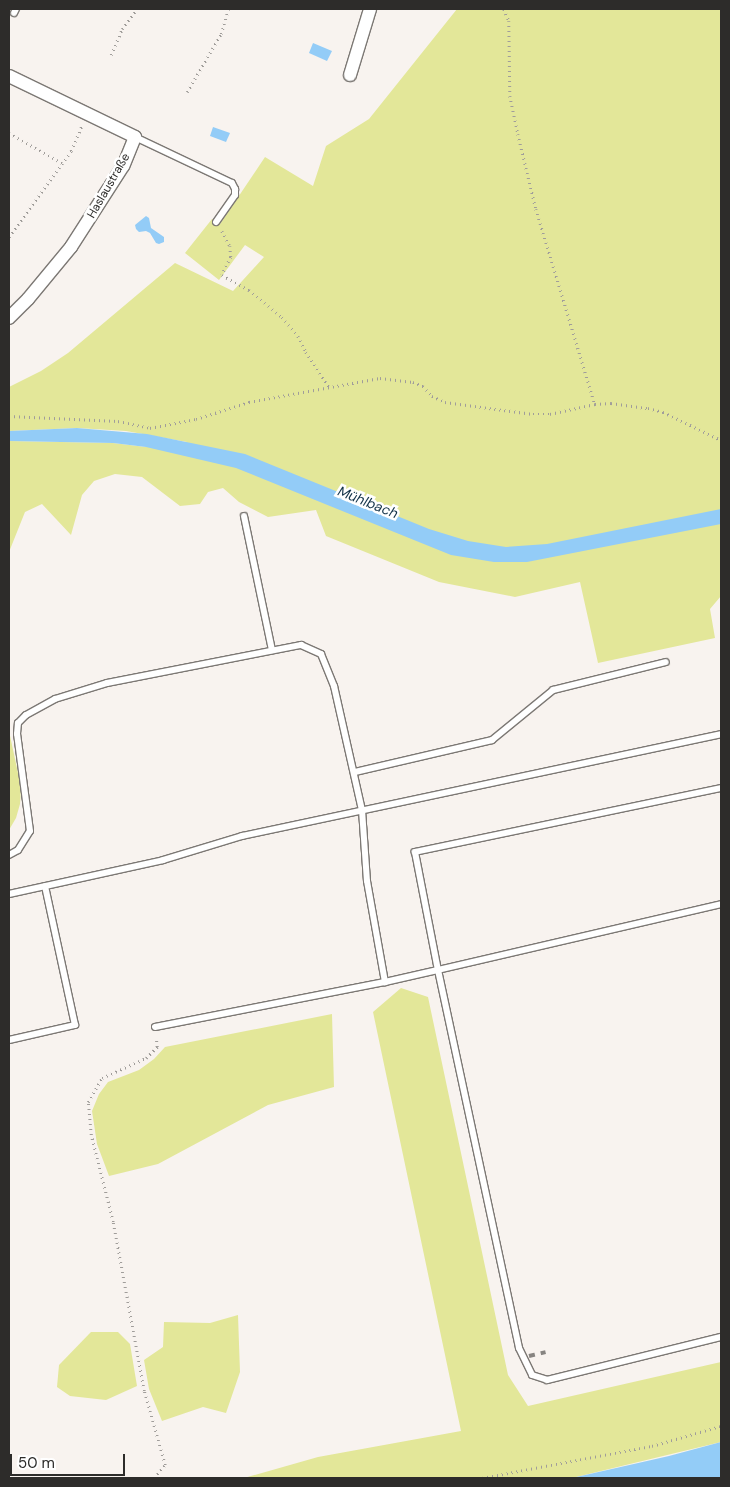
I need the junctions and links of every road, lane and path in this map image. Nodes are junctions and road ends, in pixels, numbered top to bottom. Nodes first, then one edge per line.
1 (138, 9) edge
2 (228, 9) edge
3 (370, 9) edge
4 (504, 9) edge
5 (111, 55) dead end
6 (350, 75) dead end
7 (9, 76) edge
8 (187, 92) dead end
9 (86, 114) junction
10 (9, 133) edge
11 (135, 137) junction
12 (62, 163) junction
13 (216, 222) joint
14 (9, 228) edge
15 (13, 232) junction
16 (9, 236) edge
17 (9, 318) edge
18 (329, 387) junction
19 (595, 404) junction
20 (9, 416) edge
21 (721, 440) edge
22 (244, 516) dead end
23 (272, 650) junction
24 (666, 662) dead end
25 (721, 734) edge
26 (355, 772) junction
27 (721, 788) edge
28 (362, 810) junction
29 (9, 855) edge
30 (45, 886) junction
31 (9, 894) edge
32 (721, 904) edge
33 (438, 970) junction
34 (385, 982) junction
35 (155, 1027) joint
36 (9, 1040) edge
37 (721, 1337) edge
38 (721, 1426) edge
39 (154, 1478) edge
40 (482, 1478) edge

1 - 5 path
2 - 8 path
3 - 6 street
4 - 19 path
7 - 9 street, Haslaustraße
9 - 11 street, Haslaustraße
9 - 12 path
10 - 12 path
11 - 13 lane
11 - 17 street, Haslaustraße
12 - 15 path
13 - 18 path
14 - 15 path
15 - 16 path
18 - 19 path
18 - 20 path
19 - 21 path
22 - 23 lane
23 - 26 lane
23 - 29 lane
24 - 26 lane
25 - 28 lane
26 - 28 lane
27 - 33 lane
28 - 30 lane
28 - 34 lane
30 - 31 lane
30 - 36 lane
32 - 33 lane
33 - 34 lane
33 - 37 lane
34 - 35 lane
35 - 39 path
38 - 40 path

